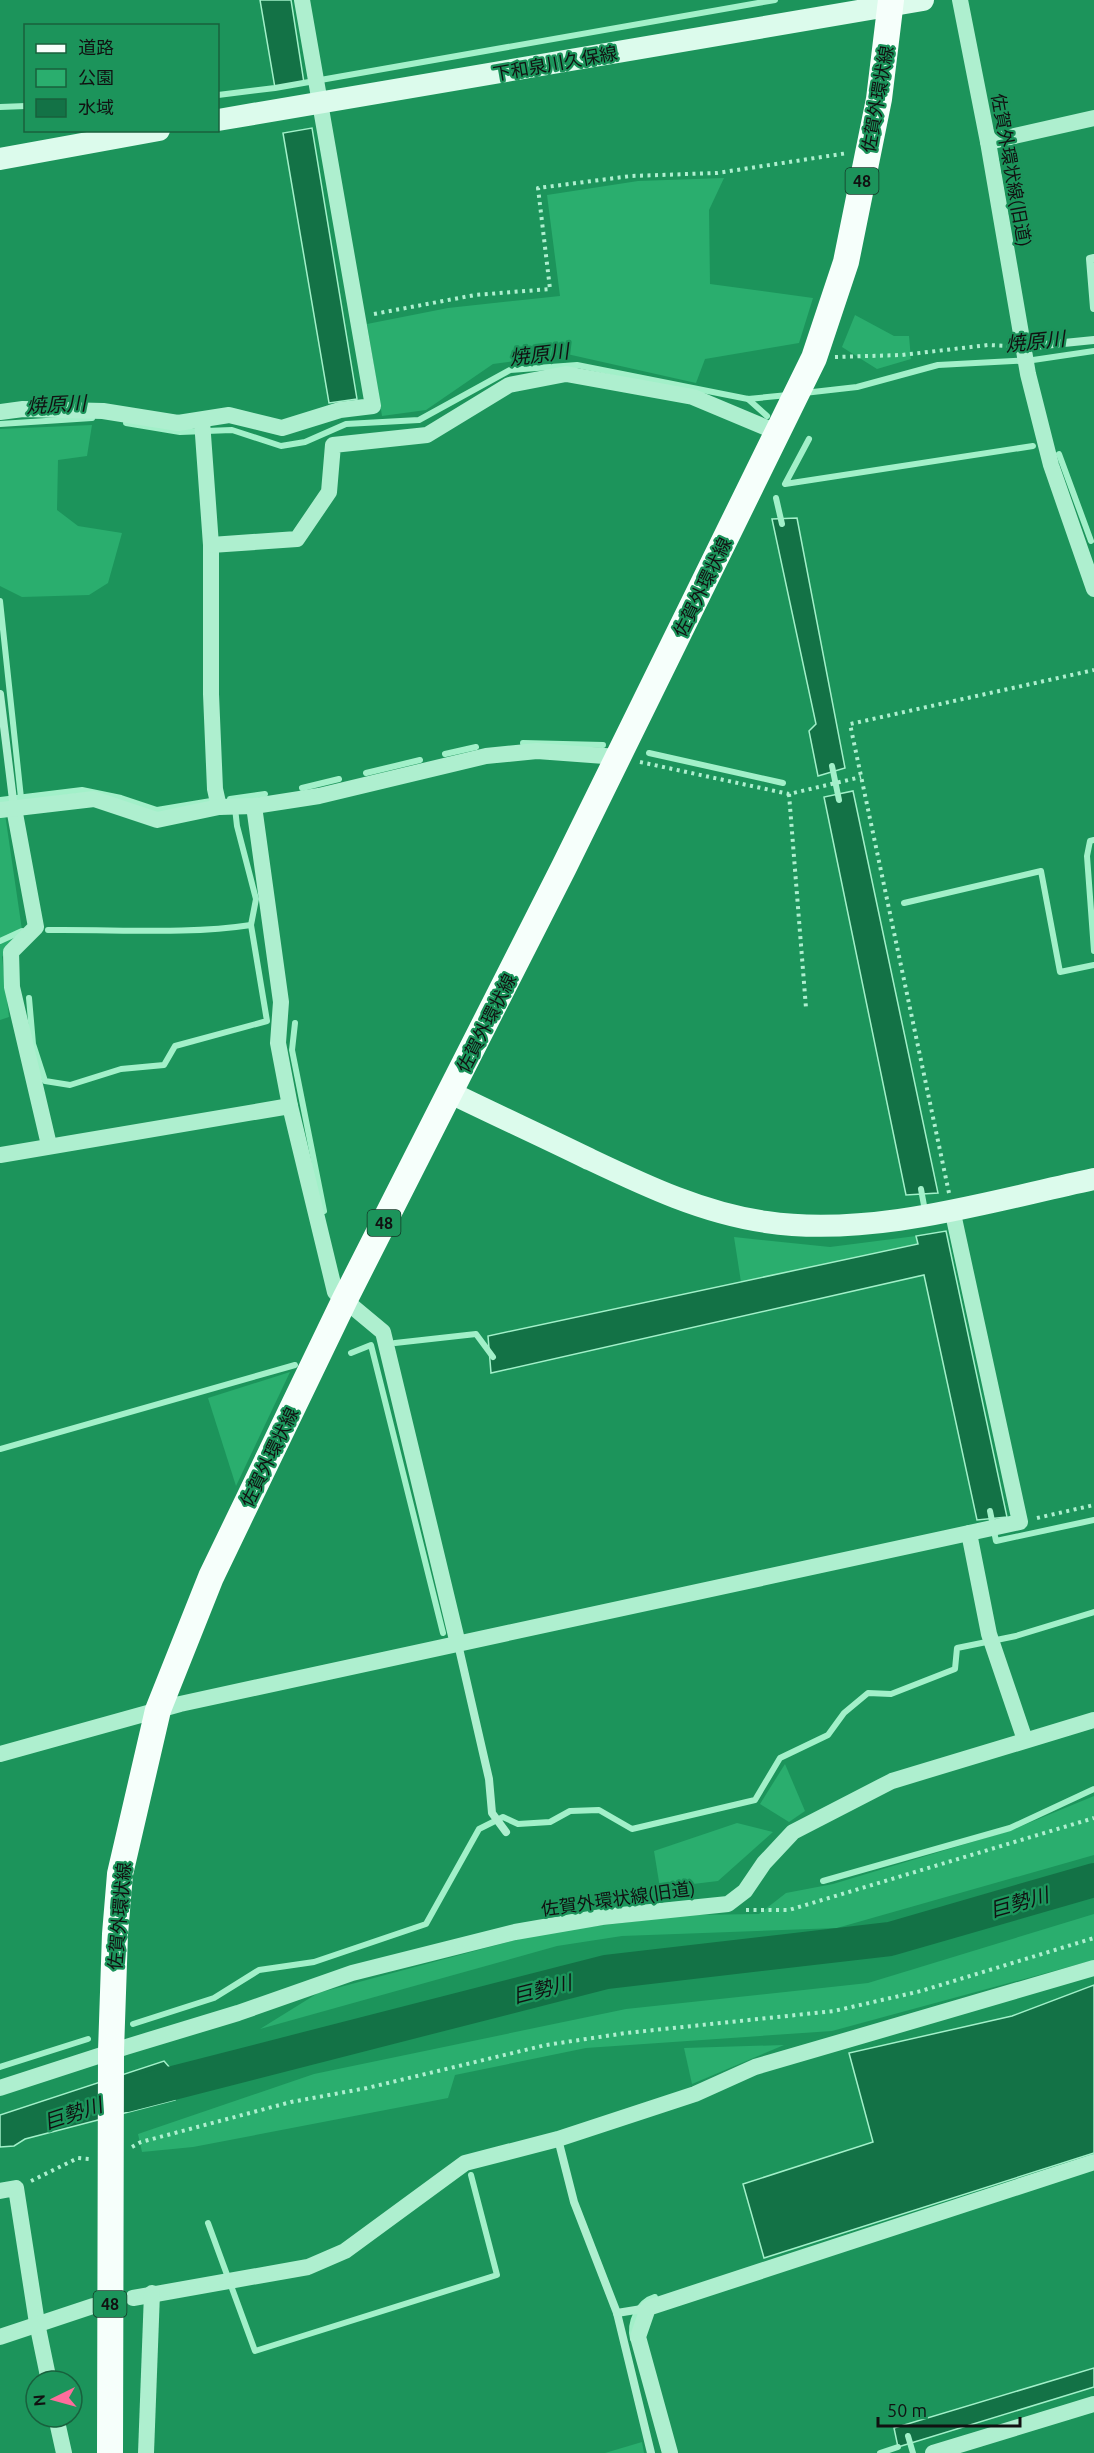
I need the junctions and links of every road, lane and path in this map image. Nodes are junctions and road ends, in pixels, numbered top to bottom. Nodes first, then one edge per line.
1 (302, 0) edge
2 (923, 0) edge
3 (960, 0) edge
4 (892, 3) edge
5 (320, 102) junction
6 (1094, 118) edge
7 (219, 120) edge
8 (148, 132) edge
9 (988, 142) junction
10 (868, 150) junction
11 (0, 159) edge
12 (1094, 258) edge
13 (1094, 309) edge
14 (358, 316) junction
15 (1094, 340) edge
16 (1024, 347) junction
17 (814, 358) junction
18 (0, 412) edge
19 (202, 421) junction
20 (779, 433) junction
21 (212, 545) junction
22 (1094, 589) edge
23 (1094, 670) edge
24 (0, 694) edge
25 (618, 757) junction
26 (861, 777) junction
27 (789, 794) junction
28 (237, 807) junction
29 (7, 809) edge
30 (806, 1008) dead end
31 (451, 1093) junction
32 (290, 1106) junction
33 (49, 1145) junction
34 (0, 1155) edge
35 (1094, 1179) edge
36 (952, 1209) junction
37 (345, 1299) junction
38 (1094, 1505) edge
39 (1020, 1522) junction
40 (985, 1530) junction
41 (458, 1644) junction
42 (158, 1710) junction
43 (1094, 1720) edge
44 (1025, 1740) junction
45 (0, 1754) edge
46 (1094, 1818) edge
47 (506, 1832) dead end
48 (728, 1904) junction
49 (1094, 1938) edge
50 (1094, 1968) edge
51 (111, 2051) junction
52 (0, 2088) edge
53 (558, 2139) junction
54 (112, 2155) junction
55 (1094, 2162) edge
56 (8, 2189) edge
57 (153, 2293) junction
58 (133, 2298) dead end
59 (93, 2306) dead end
60 (648, 2308) junction
61 (617, 2313) junction
62 (36, 2323) junction
63 (0, 2337) edge
64 (46, 2369) edge
65 (1094, 2404) edge
66 (59, 2429) edge
67 (64, 2453) edge
68 (110, 2453) edge
69 (146, 2453) edge
70 (651, 2453) edge
71 (670, 2453) edge
72 (933, 2453) edge

1 - 5 street
2 - 4 street, 下和泉川久保線
3 - 9 street, 佐賀外環状線(旧道)
4 - 5 street, 下和泉川久保線
4 - 10 main road, 佐賀外環状線 / 48
5 - 7 street, 下和泉川久保線
5 - 14 street
6 - 9 street
8 - 11 street
9 - 16 street, 佐賀外環状線(旧道)
10 - 14 path
10 - 17 main road, 佐賀外環状線 / 48
12 - 13 lane
14 - 19 street
15 - 16 lane
16 - 17 path
16 - 22 street, 佐賀外環状線(旧道)
17 - 20 main road, 佐賀外環状線 / 48
18 - 19 street
19 - 21 street
20 - 21 street
20 - 25 main road, 佐賀外環状線 / 48
21 - 28 street
23 - 26 path
24 - 29 lane
25 - 27 path
25 - 28 street
25 - 31 main road, 佐賀外環状線 / 48
26 - 27 path
26 - 36 path
27 - 30 path
28 - 29 street
28 - 32 street
29 - 33 street
31 - 36 street
31 - 37 main road, 佐賀外環状線 / 48
32 - 33 street
32 - 37 street
33 - 34 street
35 - 36 street
36 - 39 street
37 - 41 street
37 - 42 main road, 佐賀外環状線 / 48
38 - 39 path
39 - 40 street
40 - 41 street
40 - 44 street
41 - 42 street
41 - 47 lane
42 - 45 street
42 - 51 main road, 佐賀外環状線 / 48
43 - 44 street
44 - 48 street
46 - 48 path
48 - 51 street, 佐賀外環状線(旧道)
49 - 54 path
50 - 53 street
51 - 52 street, 佐賀外環状線(旧道)
51 - 54 main road, 48
53 - 57 street
53 - 61 lane
54 - 56 path
54 - 68 main road, 48
55 - 60 street
56 - 62 street
57 - 58 street
57 - 69 street
59 - 62 street
60 - 61 lane
60 - 71 street
61 - 70 lane
62 - 63 street
62 - 64 street
65 - 72 street
66 - 67 street

